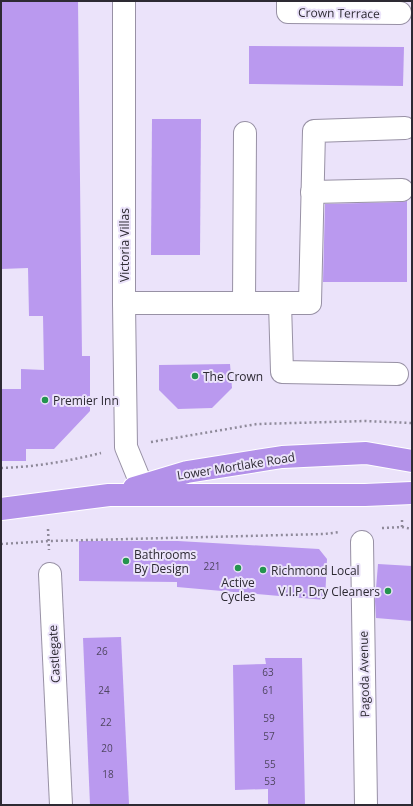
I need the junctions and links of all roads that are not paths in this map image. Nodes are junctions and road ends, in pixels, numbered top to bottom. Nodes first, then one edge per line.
1 (124, 1) edge
2 (288, 1) edge
3 (400, 13) dead end
4 (405, 128) dead end
5 (245, 133) dead end
6 (402, 190) dead end
7 (312, 192) junction
8 (124, 303) junction
9 (244, 303) junction
10 (280, 303) junction
11 (397, 374) dead end
12 (412, 461) edge
13 (142, 486) junction
14 (412, 493) edge
15 (110, 495) junction
16 (1, 509) edge
17 (362, 542) dead end
18 (50, 574) road end
19 (61, 805) edge
20 (366, 805) edge

1 - 8 street, Victoria Villas
2 - 3 street, Crown Terrace
4 - 7 street
5 - 9 street
6 - 7 street
7 - 10 street
8 - 9 street
8 - 13 street, Victoria Villas
9 - 10 street
10 - 11 street
12 - 13 highway, Lower Mortlake Road
13 - 15 highway, Lower Mortlake Road
14 - 15 highway, Lower Mortlake Road
15 - 16 highway, Lower Mortlake Road
17 - 20 street, Pagoda Avenue
18 - 19 street, Castlegate

